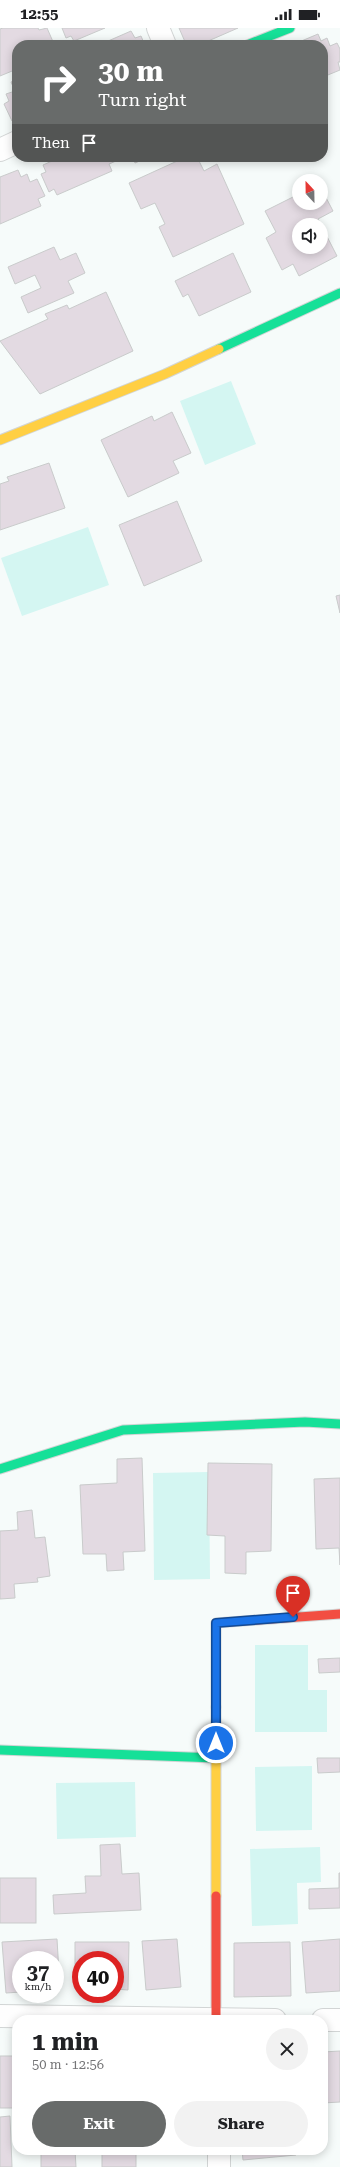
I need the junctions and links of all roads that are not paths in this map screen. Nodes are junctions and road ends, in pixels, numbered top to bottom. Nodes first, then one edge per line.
1 (158, 28) edge
2 (290, 28) edge
3 (164, 40) edge
4 (260, 40) edge
5 (12, 144) edge
6 (0, 150) edge
7 (340, 293) edge
8 (0, 440) edge
9 (340, 1424) edge
10 (0, 1469) edge
11 (340, 1614) edge
12 (0, 1750) edge
13 (216, 1758) junction
14 (216, 2015) edge
15 (0, 2016) edge
16 (12, 2016) edge
17 (328, 2020) edge
18 (340, 2020) edge
19 (219, 2155) edge
20 (219, 2167) edge

1 - 3 street
2 - 4 street
5 - 6 street
7 - 8 street
9 - 10 street
11 - 13 street
12 - 13 street
13 - 14 street
15 - 16 street
17 - 18 street
19 - 20 street

